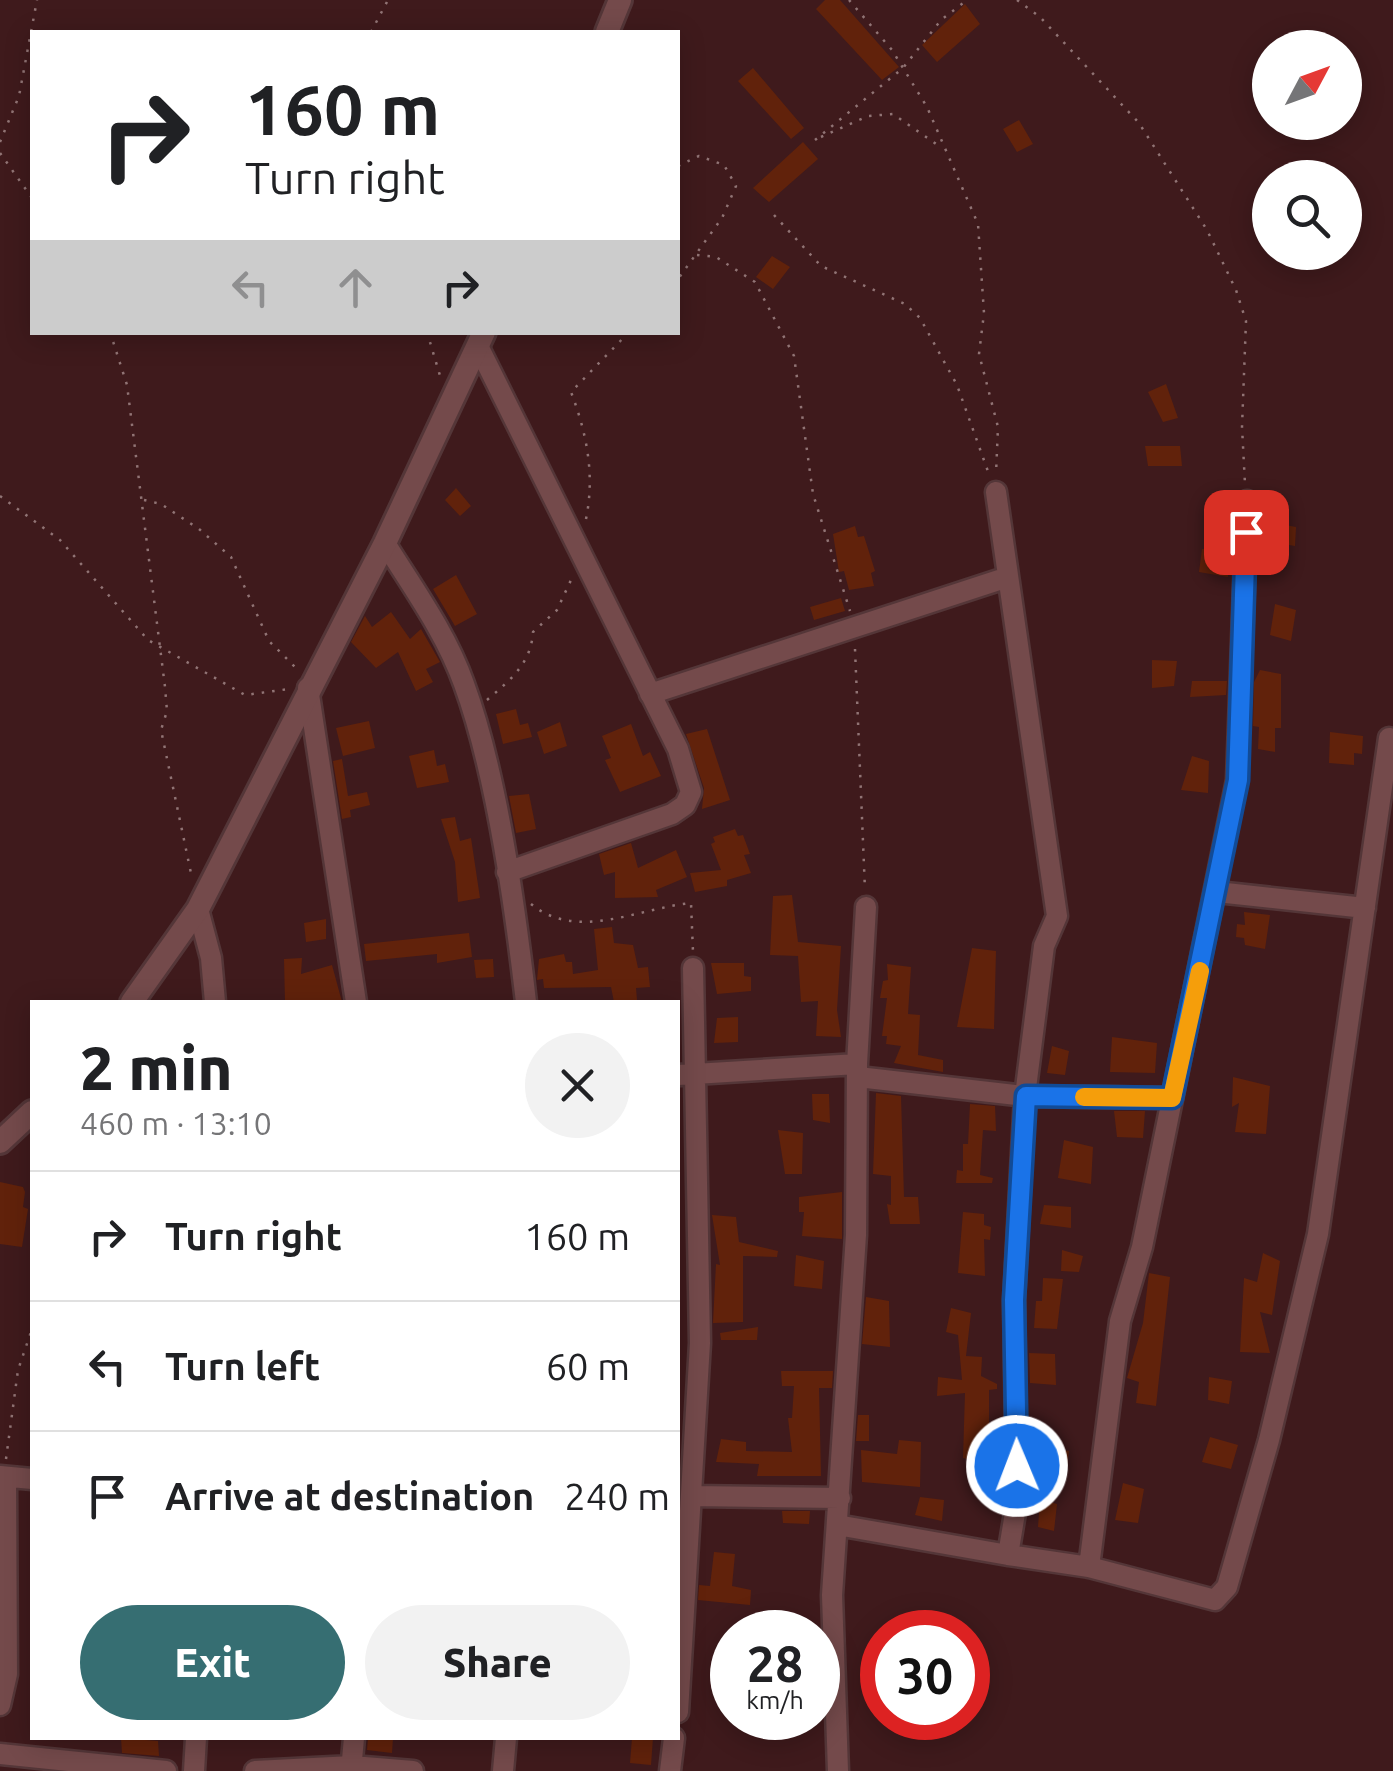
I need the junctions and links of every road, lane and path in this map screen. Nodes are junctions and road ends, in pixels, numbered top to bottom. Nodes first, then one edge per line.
1 (37, 0) edge
2 (388, 0) edge
3 (620, 0) edge
4 (849, 0) edge
5 (966, 0) edge
6 (1016, 0) edge
7 (31, 30) edge
8 (372, 30) edge
9 (608, 30) edge
10 (30, 37) edge
11 (903, 68) junction
12 (0, 142) edge
13 (945, 150) junction
14 (0, 154) edge
15 (680, 165) edge
16 (30, 195) edge
17 (774, 216) dead end
18 (698, 255) junction
19 (680, 276) edge
20 (111, 335) edge
21 (427, 335) edge
22 (626, 335) edge
23 (481, 340) edge
24 (454, 399) junction
25 (996, 492) junction
26 (0, 496) edge
27 (143, 500) junction
28 (1246, 501) joint
29 (385, 543) junction
30 (581, 550) junction
31 (1005, 578) junction
32 (854, 626) junction
33 (160, 647) junction
34 (310, 681) junction
35 (650, 694) junction
36 (471, 710) junction
37 (1389, 738) dead end
38 (506, 872) junction
39 (1216, 892) junction
40 (528, 902) dead end
41 (866, 907) joint
42 (198, 908) junction
43 (1365, 908) junction
44 (693, 968) joint
45 (133, 1000) edge
46 (215, 1000) edge
47 (356, 1000) edge
48 (526, 1000) edge
49 (857, 1070) junction
50 (686, 1074) edge
51 (1026, 1096) junction
52 (1172, 1098) junction
53 (30, 1114) edge
54 (0, 1142) edge
55 (30, 1335) edge
56 (3, 1476) edge
57 (30, 1479) edge
58 (694, 1496) junction
59 (840, 1498) junction
60 (836, 1525) junction
61 (683, 1540) edge
62 (1008, 1555) junction
63 (1089, 1568) junction
64 (680, 1643) edge
65 (0, 1704) edge
66 (196, 1740) edge
67 (354, 1740) edge
68 (506, 1740) edge
69 (674, 1740) edge
70 (0, 1754) edge
71 (352, 1769) edge
72 (166, 1771) edge
73 (194, 1771) edge
74 (254, 1771) edge
75 (412, 1771) edge
76 (502, 1771) edge
77 (670, 1771) edge
78 (838, 1771) edge

1 - 7 path
2 - 8 path
3 - 9 street
4 - 11 path
5 - 11 path
6 - 28 path
10 - 12 path
11 - 13 path
11 - 13 path
13 - 25 path
14 - 16 path
15 - 18 path
17 - 25 path
18 - 19 path
18 - 32 path
20 - 27 path
21 - 24 path
22 - 30 path
23 - 24 street
23 - 30 street
24 - 29 street
25 - 31 street
26 - 33 path
27 - 33 path
27 - 34 path
28 - 39 street
29 - 34 street
29 - 36 street
30 - 35 street
30 - 36 path
31 - 32 street
31 - 51 street
32 - 35 street
32 - 41 path
33 - 34 path
33 - 42 path
34 - 42 street
34 - 47 street
35 - 38 street
36 - 38 street
37 - 43 street
38 - 48 street
39 - 43 street
39 - 52 street
40 - 44 path
41 - 49 street
42 - 45 street
42 - 46 street
43 - 63 street
44 - 50 street
49 - 50 street
49 - 51 street
49 - 59 street
50 - 58 street
51 - 52 street
51 - 62 street
52 - 63 street
53 - 54 street
55 - 56 path
56 - 57 street
56 - 65 street
58 - 59 street
58 - 61 street
59 - 60 street
60 - 62 street
60 - 78 street
61 - 64 street
62 - 63 street
66 - 73 street
67 - 71 street
68 - 76 street
69 - 77 street
70 - 72 street
71 - 74 street
71 - 75 street

